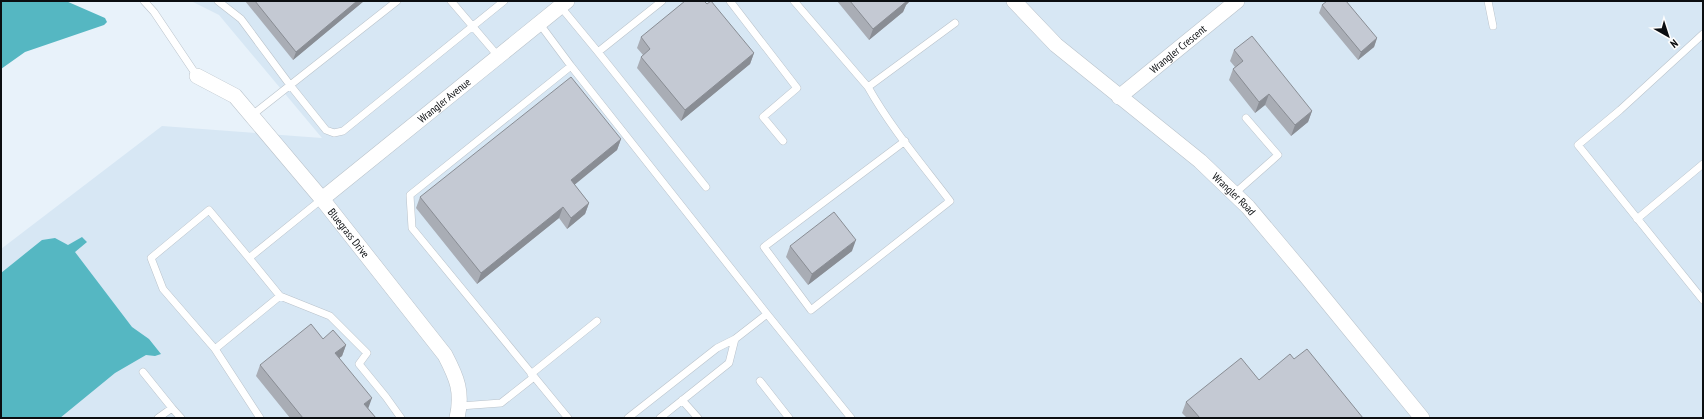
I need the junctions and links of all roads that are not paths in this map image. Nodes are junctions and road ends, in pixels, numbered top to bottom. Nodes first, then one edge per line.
1 (144, 1) edge
2 (218, 1) edge
3 (397, 1) edge
4 (451, 1) edge
5 (504, 1) edge
6 (662, 1) edge
7 (730, 1) edge
8 (794, 1) edge
9 (1014, 1) edge
10 (1237, 1) edge
11 (1488, 1) edge
12 (563, 4) edge
13 (539, 23) junction
14 (955, 23) dead end
15 (1493, 26) dead end
16 (472, 27) junction
17 (1703, 34) edge
18 (598, 52) junction
19 (498, 56) junction
20 (571, 66) junction
21 (197, 76) joint
22 (290, 85) junction
23 (868, 87) junction
24 (1118, 97) junction
25 (252, 116) junction
26 (1246, 118) dead end
27 (783, 141) dead end
28 (905, 141) junction
29 (1703, 164) edge
30 (706, 187) dead end
31 (1234, 194) junction
32 (322, 199) junction
33 (1637, 219) junction
34 (249, 258) junction
35 (280, 296) junction
36 (1703, 300) edge
37 (767, 314) junction
38 (597, 321) dead end
39 (735, 339) junction
40 (215, 349) junction
41 (143, 372) dead end
42 (533, 376) junction
43 (760, 381) dead end
44 (682, 400) junction
45 (172, 408) junction
46 (458, 412) edge
47 (158, 418) edge
48 (181, 418) edge
49 (260, 418) edge
50 (400, 418) edge
51 (568, 418) edge
52 (628, 418) edge
53 (660, 418) edge
54 (698, 418) edge
55 (789, 418) edge
56 (851, 418) edge
57 (1422, 418) edge

1 - 21 lane
2 - 22 lane
3 - 22 lane
4 - 16 lane
5 - 16 lane
6 - 18 lane
7 - 27 lane
8 - 23 lane
9 - 24 street, Wrangler Road
10 - 24 street, Wrangler Crescent
11 - 15 lane
12 - 13 street, Wrangler Avenue
12 - 18 lane
13 - 19 street, Wrangler Avenue
13 - 20 lane
14 - 23 lane
16 - 19 lane
16 - 22 lane
17 - 33 lane
18 - 30 lane
19 - 32 street, Wrangler Avenue
20 - 37 lane
20 - 42 lane
21 - 25 street, Bluegrass Drive
22 - 25 lane
23 - 28 lane
24 - 31 street, Wrangler Road
25 - 32 street, Bluegrass Drive
26 - 31 lane
28 - 28 lane
29 - 33 lane
31 - 57 street, Wrangler Road
32 - 34 lane
32 - 46 street, Bluegrass Drive
33 - 36 lane
34 - 35 lane
34 - 40 lane
35 - 40 lane
35 - 50 lane
37 - 39 lane
37 - 56 lane
38 - 42 lane
39 - 44 lane
39 - 52 lane
40 - 49 lane
41 - 45 lane
42 - 46 lane
42 - 51 lane
43 - 55 lane
44 - 53 lane
44 - 54 lane
45 - 47 lane
45 - 48 lane

